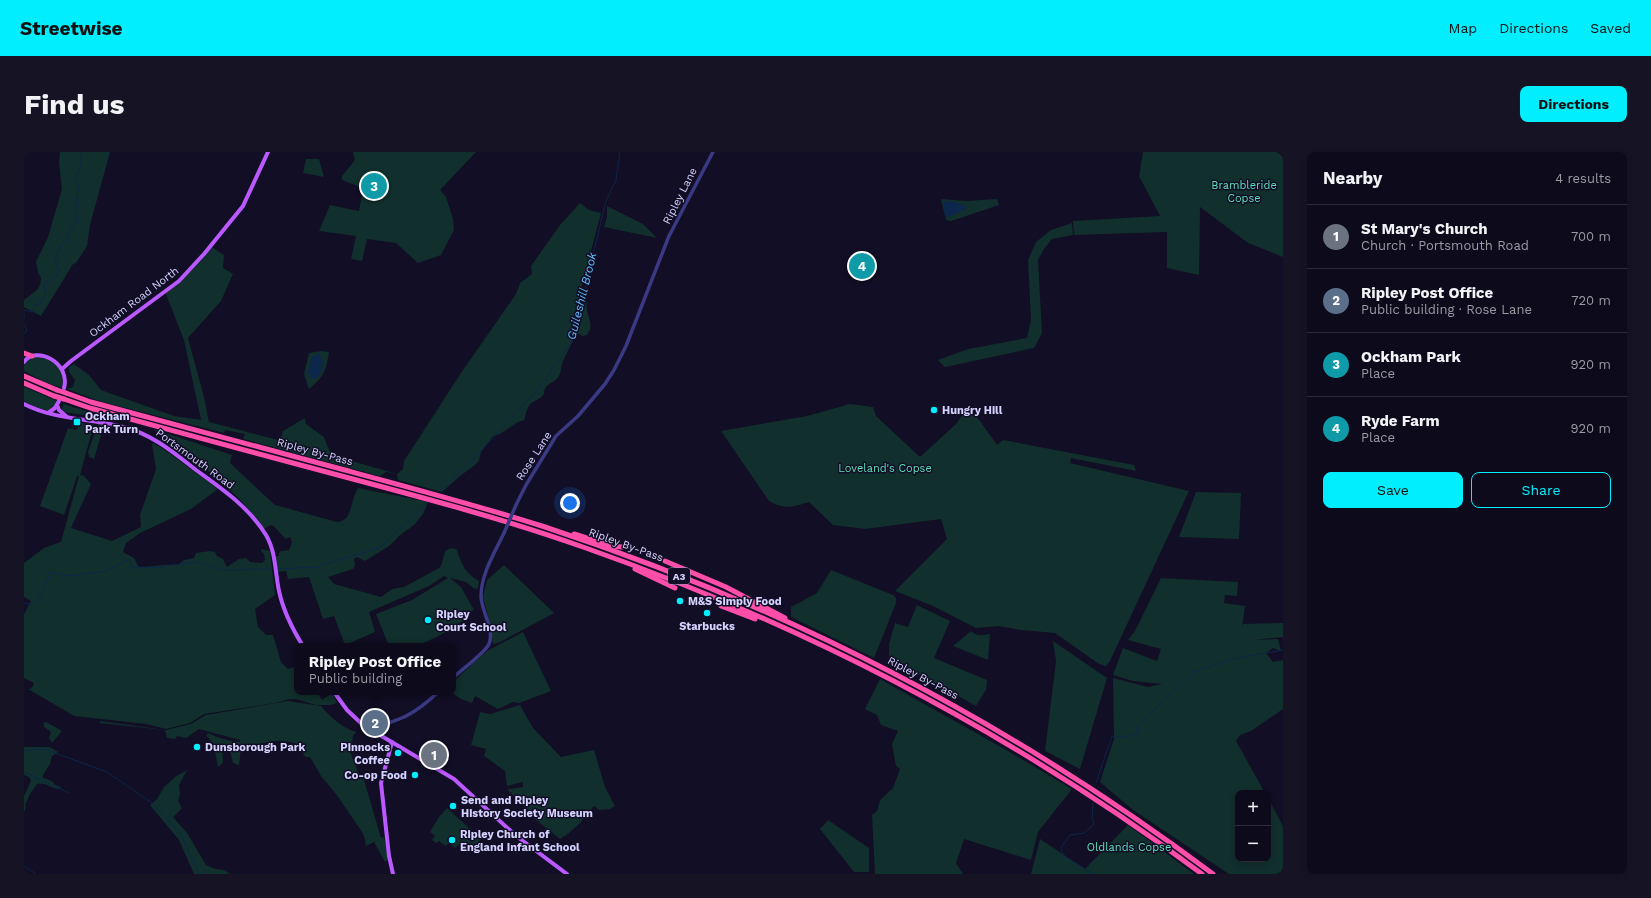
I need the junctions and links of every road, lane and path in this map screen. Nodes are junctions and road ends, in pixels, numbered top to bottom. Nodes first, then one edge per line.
1 (268, 152) edge
2 (713, 152) edge
3 (664, 248) joint
4 (24, 353) edge
5 (32, 356) junction
6 (71, 361) junction
7 (24, 362) edge
8 (57, 363) junction
9 (62, 369) junction
10 (24, 376) edge
11 (24, 383) edge
12 (65, 391) junction
13 (60, 402) junction
14 (24, 404) edge
15 (48, 413) junction
16 (67, 417) junction
17 (542, 526) junction
18 (584, 547) junction
19 (622, 547) dead end
20 (665, 561) dead end
21 (675, 588) dead end
22 (721, 606) dead end
23 (827, 640) junction
24 (302, 643) edge
25 (823, 646) junction
26 (456, 675) edge
27 (336, 695) edge
28 (434, 695) edge
29 (375, 732) junction
30 (392, 742) junction
31 (393, 874) edge
32 (567, 874) edge
33 (1202, 874) edge
34 (1213, 874) edge

1 - 6 main road, Ockham Road North
2 - 3 street, Ripley Lane
3 - 26 street, Rose Lane, bridge
4 - 5 highway
5 - 7 main road
5 - 8 main road
6 - 8 main road, Ockham Road North
6 - 9 main road, Ockham Road North
8 - 9 main road
9 - 12 main road
10 - 12 highway, Ripley By-Pass / A3, bridge
11 - 13 highway, Ripley By-Pass / A3, bridge
12 - 17 highway, Ripley By-Pass / A3
13 - 15 main road
13 - 16 main road
13 - 18 highway, Ripley By-Pass / A3
14 - 15 main road, Portsmouth Road
15 - 16 main road, Portsmouth Road
16 - 24 main road, Portsmouth Road
17 - 19 highway
17 - 23 highway, Ripley By-Pass / A3
18 - 21 highway
18 - 25 highway, Ripley By-Pass / A3
20 - 23 highway
22 - 25 highway
23 - 34 highway, Ripley By-Pass / A3
25 - 33 highway, Ripley By-Pass / A3
27 - 29 main road
28 - 29 street
29 - 30 main road
30 - 31 main road
30 - 32 main road

